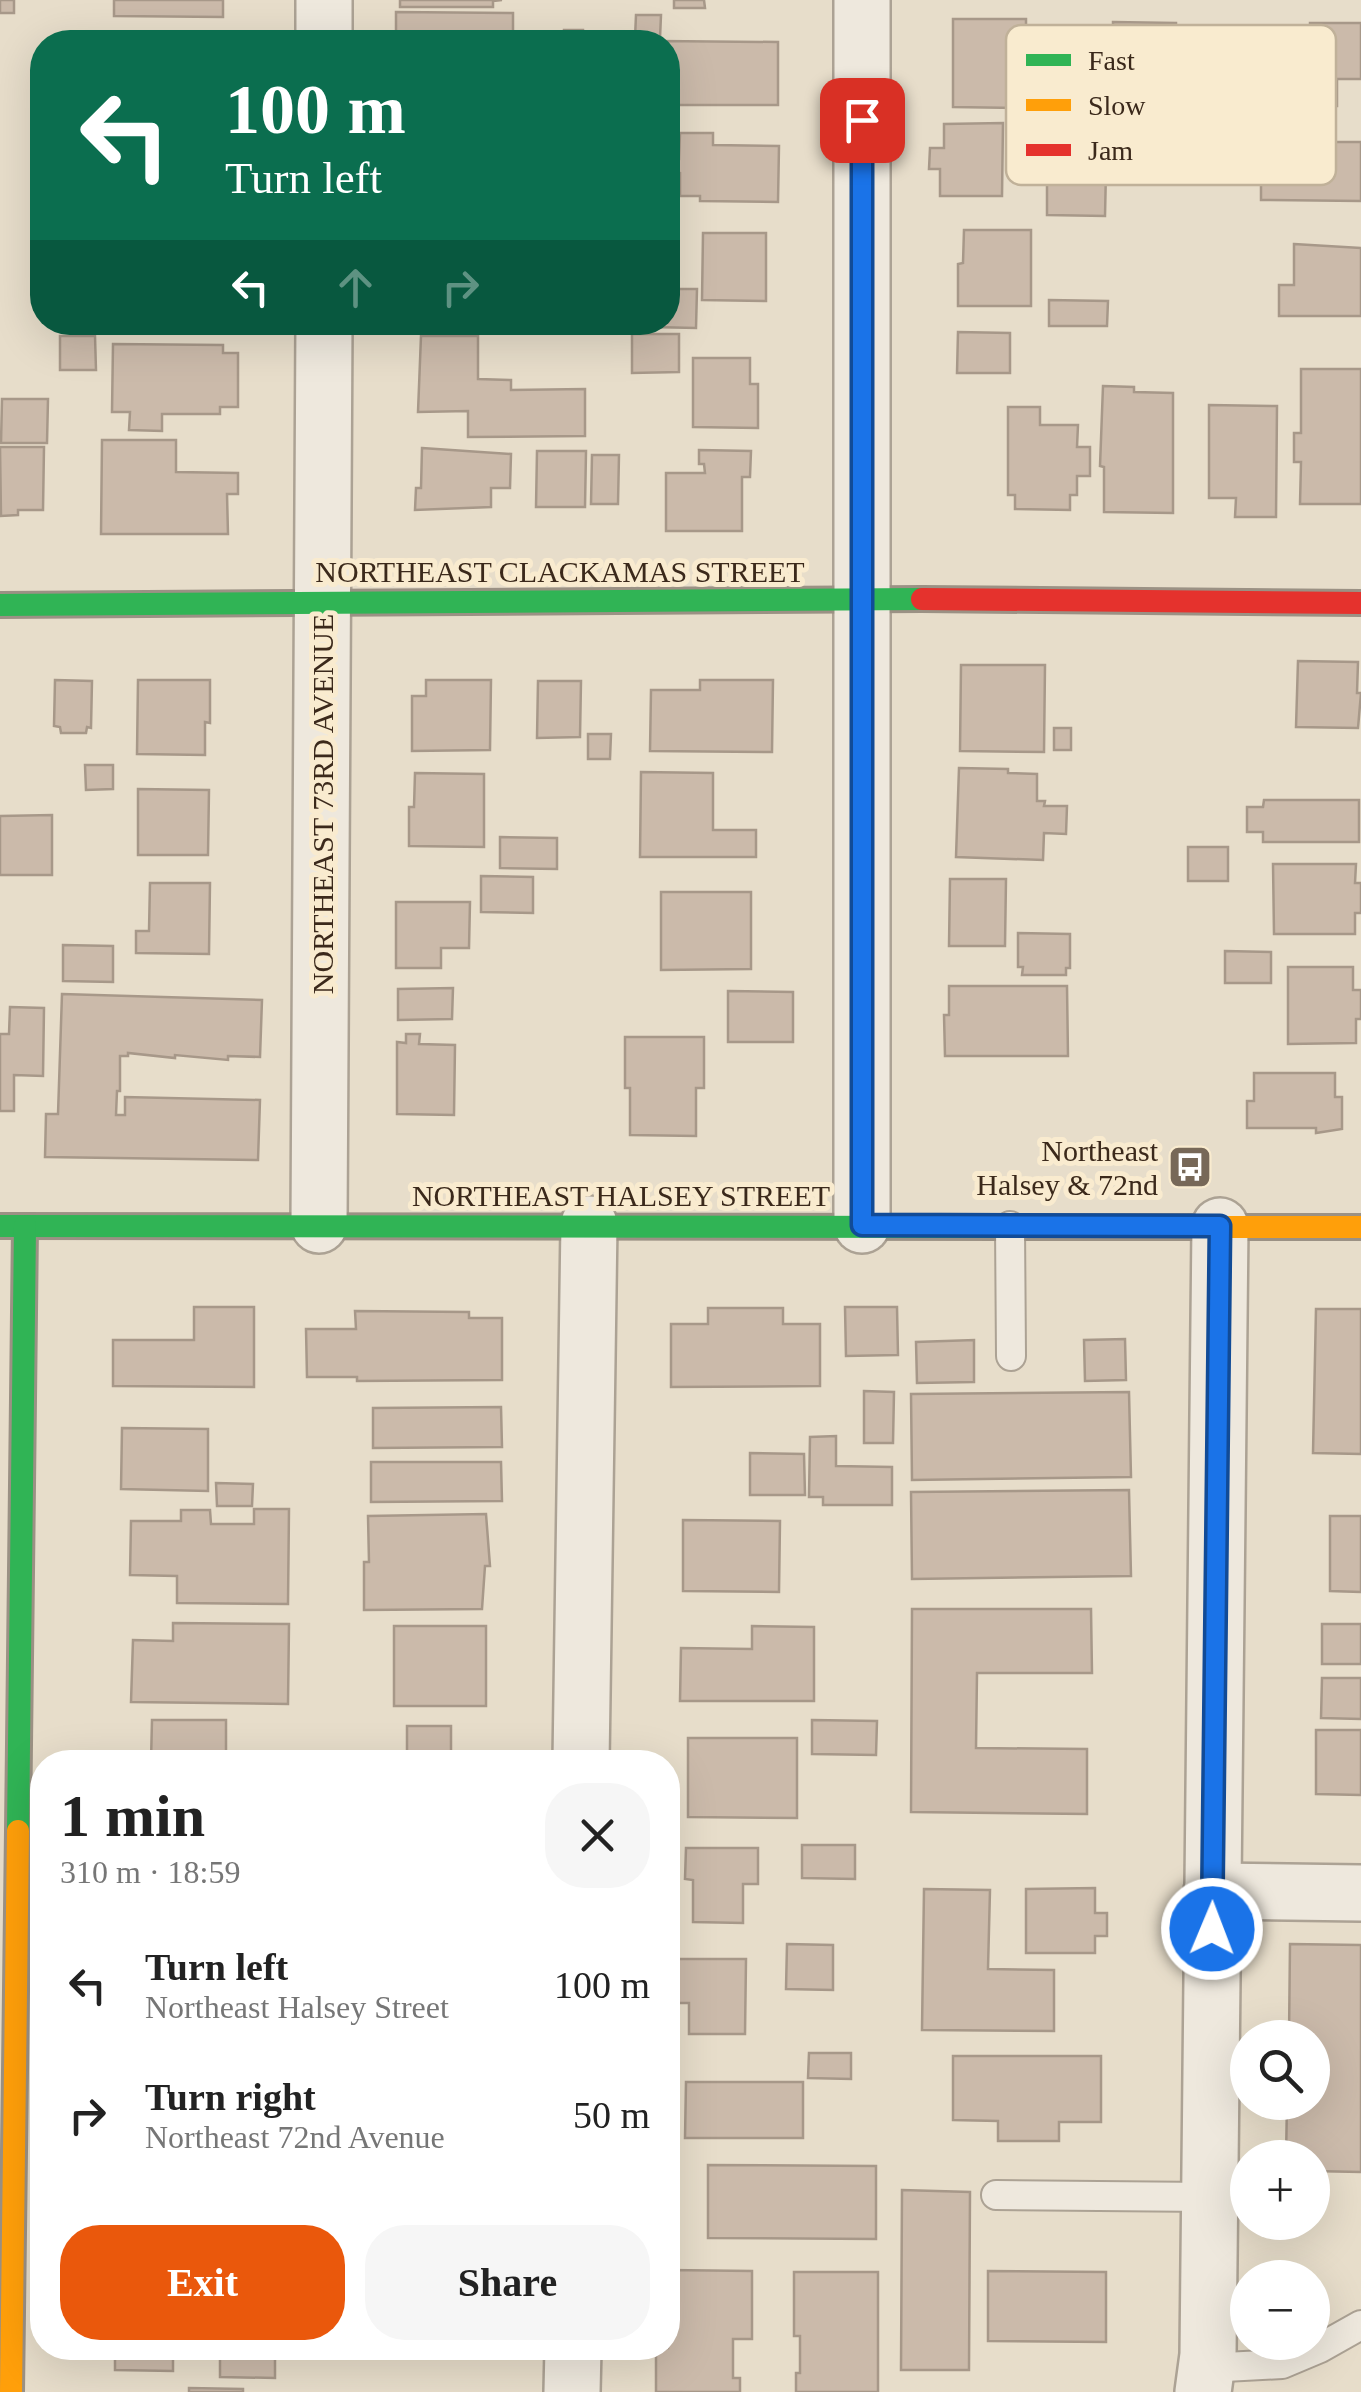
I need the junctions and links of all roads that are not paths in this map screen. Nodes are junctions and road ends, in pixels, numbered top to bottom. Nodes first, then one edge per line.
1 (324, 0) edge
2 (862, 0) edge
3 (324, 30) edge
4 (324, 335) edge
5 (861, 599) junction
6 (323, 602) junction
7 (1361, 604) edge
8 (0, 605) edge
9 (589, 1224) junction
10 (319, 1225) junction
11 (862, 1225) junction
12 (0, 1226) edge
13 (25, 1226) junction
14 (1010, 1226) junction
15 (1220, 1226) junction
16 (1361, 1227) edge
17 (1011, 1356) dead end
18 (581, 1750) edge
19 (1212, 1891) junction
20 (1361, 1893) edge
21 (996, 2195) dead end
22 (1209, 2197) junction
23 (1361, 2325) edge
24 (573, 2360) edge
25 (1204, 2384) edge
26 (12, 2392) edge
27 (572, 2392) edge

1 - 3 street
2 - 5 street
4 - 6 street, NORTHEAST 73RD AVENUE
5 - 6 street, NORTHEAST CLACKAMAS STREET
5 - 7 street, NORTHEAST CLACKAMAS STREET
5 - 11 street
6 - 8 street, NORTHEAST CLACKAMAS STREET
6 - 10 street, NORTHEAST 73RD AVENUE
9 - 10 street, NORTHEAST HALSEY STREET
9 - 11 street, NORTHEAST HALSEY STREET
9 - 18 street
10 - 13 street, NORTHEAST HALSEY STREET
11 - 14 street, NORTHEAST HALSEY STREET
12 - 13 street, NORTHEAST HALSEY STREET
13 - 26 street
14 - 15 street, NORTHEAST HALSEY STREET
14 - 17 lane
15 - 16 street, NORTHEAST HALSEY STREET
15 - 19 street
19 - 20 street
19 - 22 street
21 - 22 lane
22 - 25 street
23 - 25 lane
24 - 27 street

